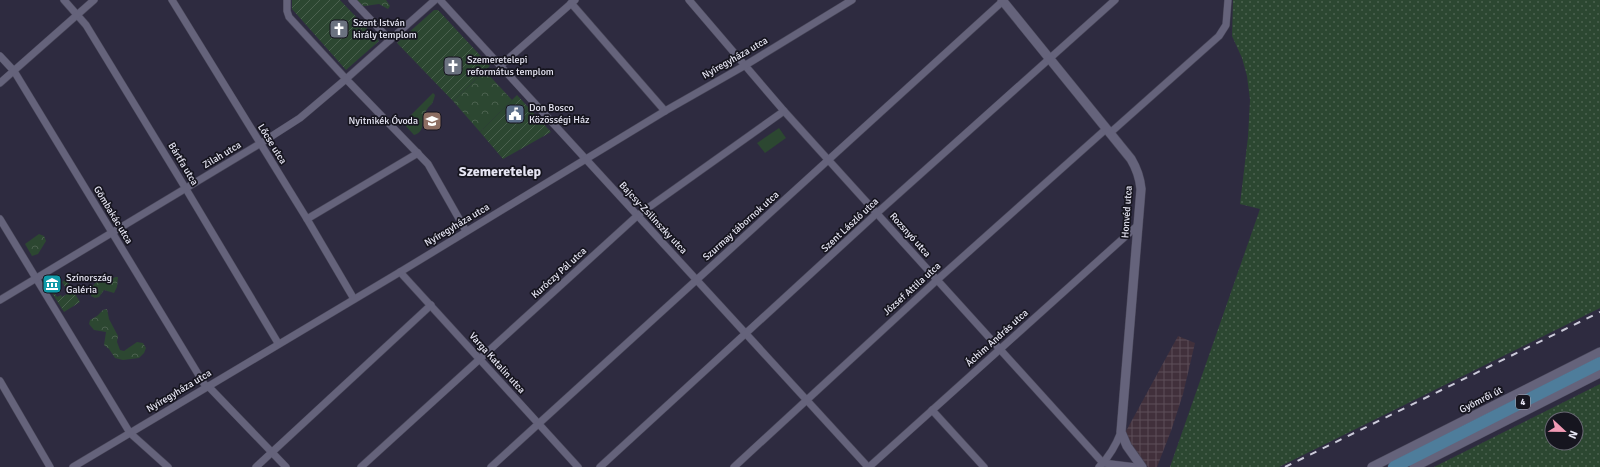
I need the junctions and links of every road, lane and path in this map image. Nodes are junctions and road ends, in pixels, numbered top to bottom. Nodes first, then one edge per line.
1 (64, 0) edge
2 (94, 0) edge
3 (172, 0) edge
4 (287, 0) edge
5 (352, 0) edge
6 (435, 0) edge
7 (440, 0) edge
8 (689, 0) edge
9 (852, 0) edge
10 (1003, 0) edge
11 (1115, 0) edge
12 (1228, 0) edge
13 (573, 1) edge
14 (77, 15) junction
15 (390, 40) junction
16 (0, 56) edge
17 (1049, 58) junction
18 (500, 66) junction
19 (744, 66) junction
20 (14, 71) junction
21 (346, 79) junction
22 (0, 83) edge
23 (665, 110) junction
24 (784, 111) junction
25 (1108, 131) junction
26 (261, 144) junction
27 (418, 153) junction
28 (586, 159) junction
29 (829, 160) junction
30 (186, 189) junction
31 (877, 213) junction
32 (638, 215) junction
33 (307, 218) junction
34 (0, 219) edge
35 (1138, 225) junction
36 (466, 231) junction
37 (113, 233) junction
38 (400, 272) junction
39 (36, 279) junction
40 (696, 279) junction
41 (937, 280) junction
42 (354, 299) junction
43 (0, 300) edge
44 (431, 305) junction
45 (746, 334) junction
46 (278, 344) junction
47 (1000, 349) junction
48 (1600, 352) edge
49 (480, 359) junction
50 (1600, 363) edge
51 (1600, 373) edge
52 (0, 381) edge
53 (207, 386) junction
54 (807, 400) junction
55 (932, 410) junction
56 (538, 424) junction
57 (1121, 432) junction
58 (130, 433) junction
59 (271, 453) junction
60 (1101, 465) edge
61 (50, 467) edge
62 (73, 467) edge
63 (168, 467) edge
64 (256, 467) edge
65 (286, 467) edge
66 (361, 467) edge
67 (491, 467) edge
68 (578, 467) edge
69 (600, 467) edge
70 (734, 467) edge
71 (868, 467) edge
72 (984, 467) edge
73 (1136, 467) edge
74 (1142, 467) edge
75 (1372, 467) edge
76 (1394, 467) edge
77 (1414, 467) edge

1 - 14 street, Bártfa utca
2 - 14 street
3 - 26 street, Lőcse utca
4 - 21 street
5 - 15 street
6 - 15 street, Zilah utca
7 - 18 street, Bajcsy-Zsilinszky utca
8 - 19 street, Rozsnyó utca
9 - 19 street, Nyíregyháza utca
10 - 17 street, Honvéd utca
10 - 29 street, Szurmay tábornok utca
11 - 17 street, Szent László utca
12 - 25 street, József Attila utca
13 - 18 street
13 - 23 street
14 - 20 street
14 - 30 street, Bártfa utca
15 - 21 street, Zilah utca
16 - 20 street, Gömbakác utca
17 - 25 street, Honvéd utca
17 - 31 street, Szent László utca
18 - 28 street, Bajcsy-Zsilinszky utca
19 - 23 street, Nyíregyháza utca
19 - 24 street, Rozsnyó utca
20 - 22 street
20 - 37 street, Gömbakác utca
21 - 26 street, Zilah utca
21 - 27 street
23 - 28 street, Nyíregyháza utca
24 - 29 street, Rozsnyó utca
24 - 32 street, Kuróczy Pál utca
25 - 35 street, Honvéd utca
25 - 41 street, József Attila utca
26 - 30 street, Zilah utca
26 - 33 street, Lőcse utca
27 - 33 street
27 - 36 street
28 - 32 street, Bajcsy-Zsilinszky utca
28 - 36 street, Nyíregyháza utca
29 - 31 street, Rozsnyó utca
29 - 40 street, Szurmay tábornok utca
30 - 37 street, Zilah utca
30 - 46 street, Bártfa utca
31 - 41 street, Rozsnyó utca
31 - 45 street, Szent László utca
32 - 40 street, Bajcsy-Zsilinszky utca
32 - 49 street, Kuróczy Pál utca
33 - 42 street, Lőcse utca
34 - 39 street
35 - 47 street, Áchim András utca
35 - 57 street, Honvéd utca
36 - 38 street, Nyíregyháza utca
37 - 39 street, Zilah utca
37 - 53 street, Gömbakác utca
38 - 42 street, Nyíregyháza utca
38 - 44 street, Varga Katalin utca
39 - 43 street, Zilah utca
39 - 58 street
40 - 45 street, Bajcsy-Zsilinszky utca
40 - 56 street, Szurmay tábornok utca
41 - 47 street, Rozsnyó utca
41 - 54 street, József Attila utca
42 - 46 street, Nyíregyháza utca
44 - 49 street, Varga Katalin utca
44 - 59 street
45 - 54 street, Bajcsy-Zsilinszky utca
45 - 69 street, Szent László utca
46 - 53 street, Nyíregyháza utca
47 - 55 street, Áchim András utca
47 - 60 street, Rozsnyó utca
48 - 75 street, Gyömrői út
49 - 56 street, Varga Katalin utca
49 - 66 street, Kuróczy Pál utca
50 - 76 main road, 4
51 - 77 street
52 - 61 street
53 - 58 street, Nyíregyháza utca
53 - 59 street, Gömbakác utca
54 - 70 street, József Attila utca
54 - 71 street, Bajcsy-Zsilinszky utca
55 - 71 street, Áchim András utca
55 - 72 street
56 - 67 street, Szurmay tábornok utca
56 - 68 street, Varga Katalin utca
57 - 60 street
57 - 74 street
58 - 62 street, Nyíregyháza utca
58 - 63 street
59 - 64 street
59 - 65 street, Gömbakác utca
60 - 73 street

